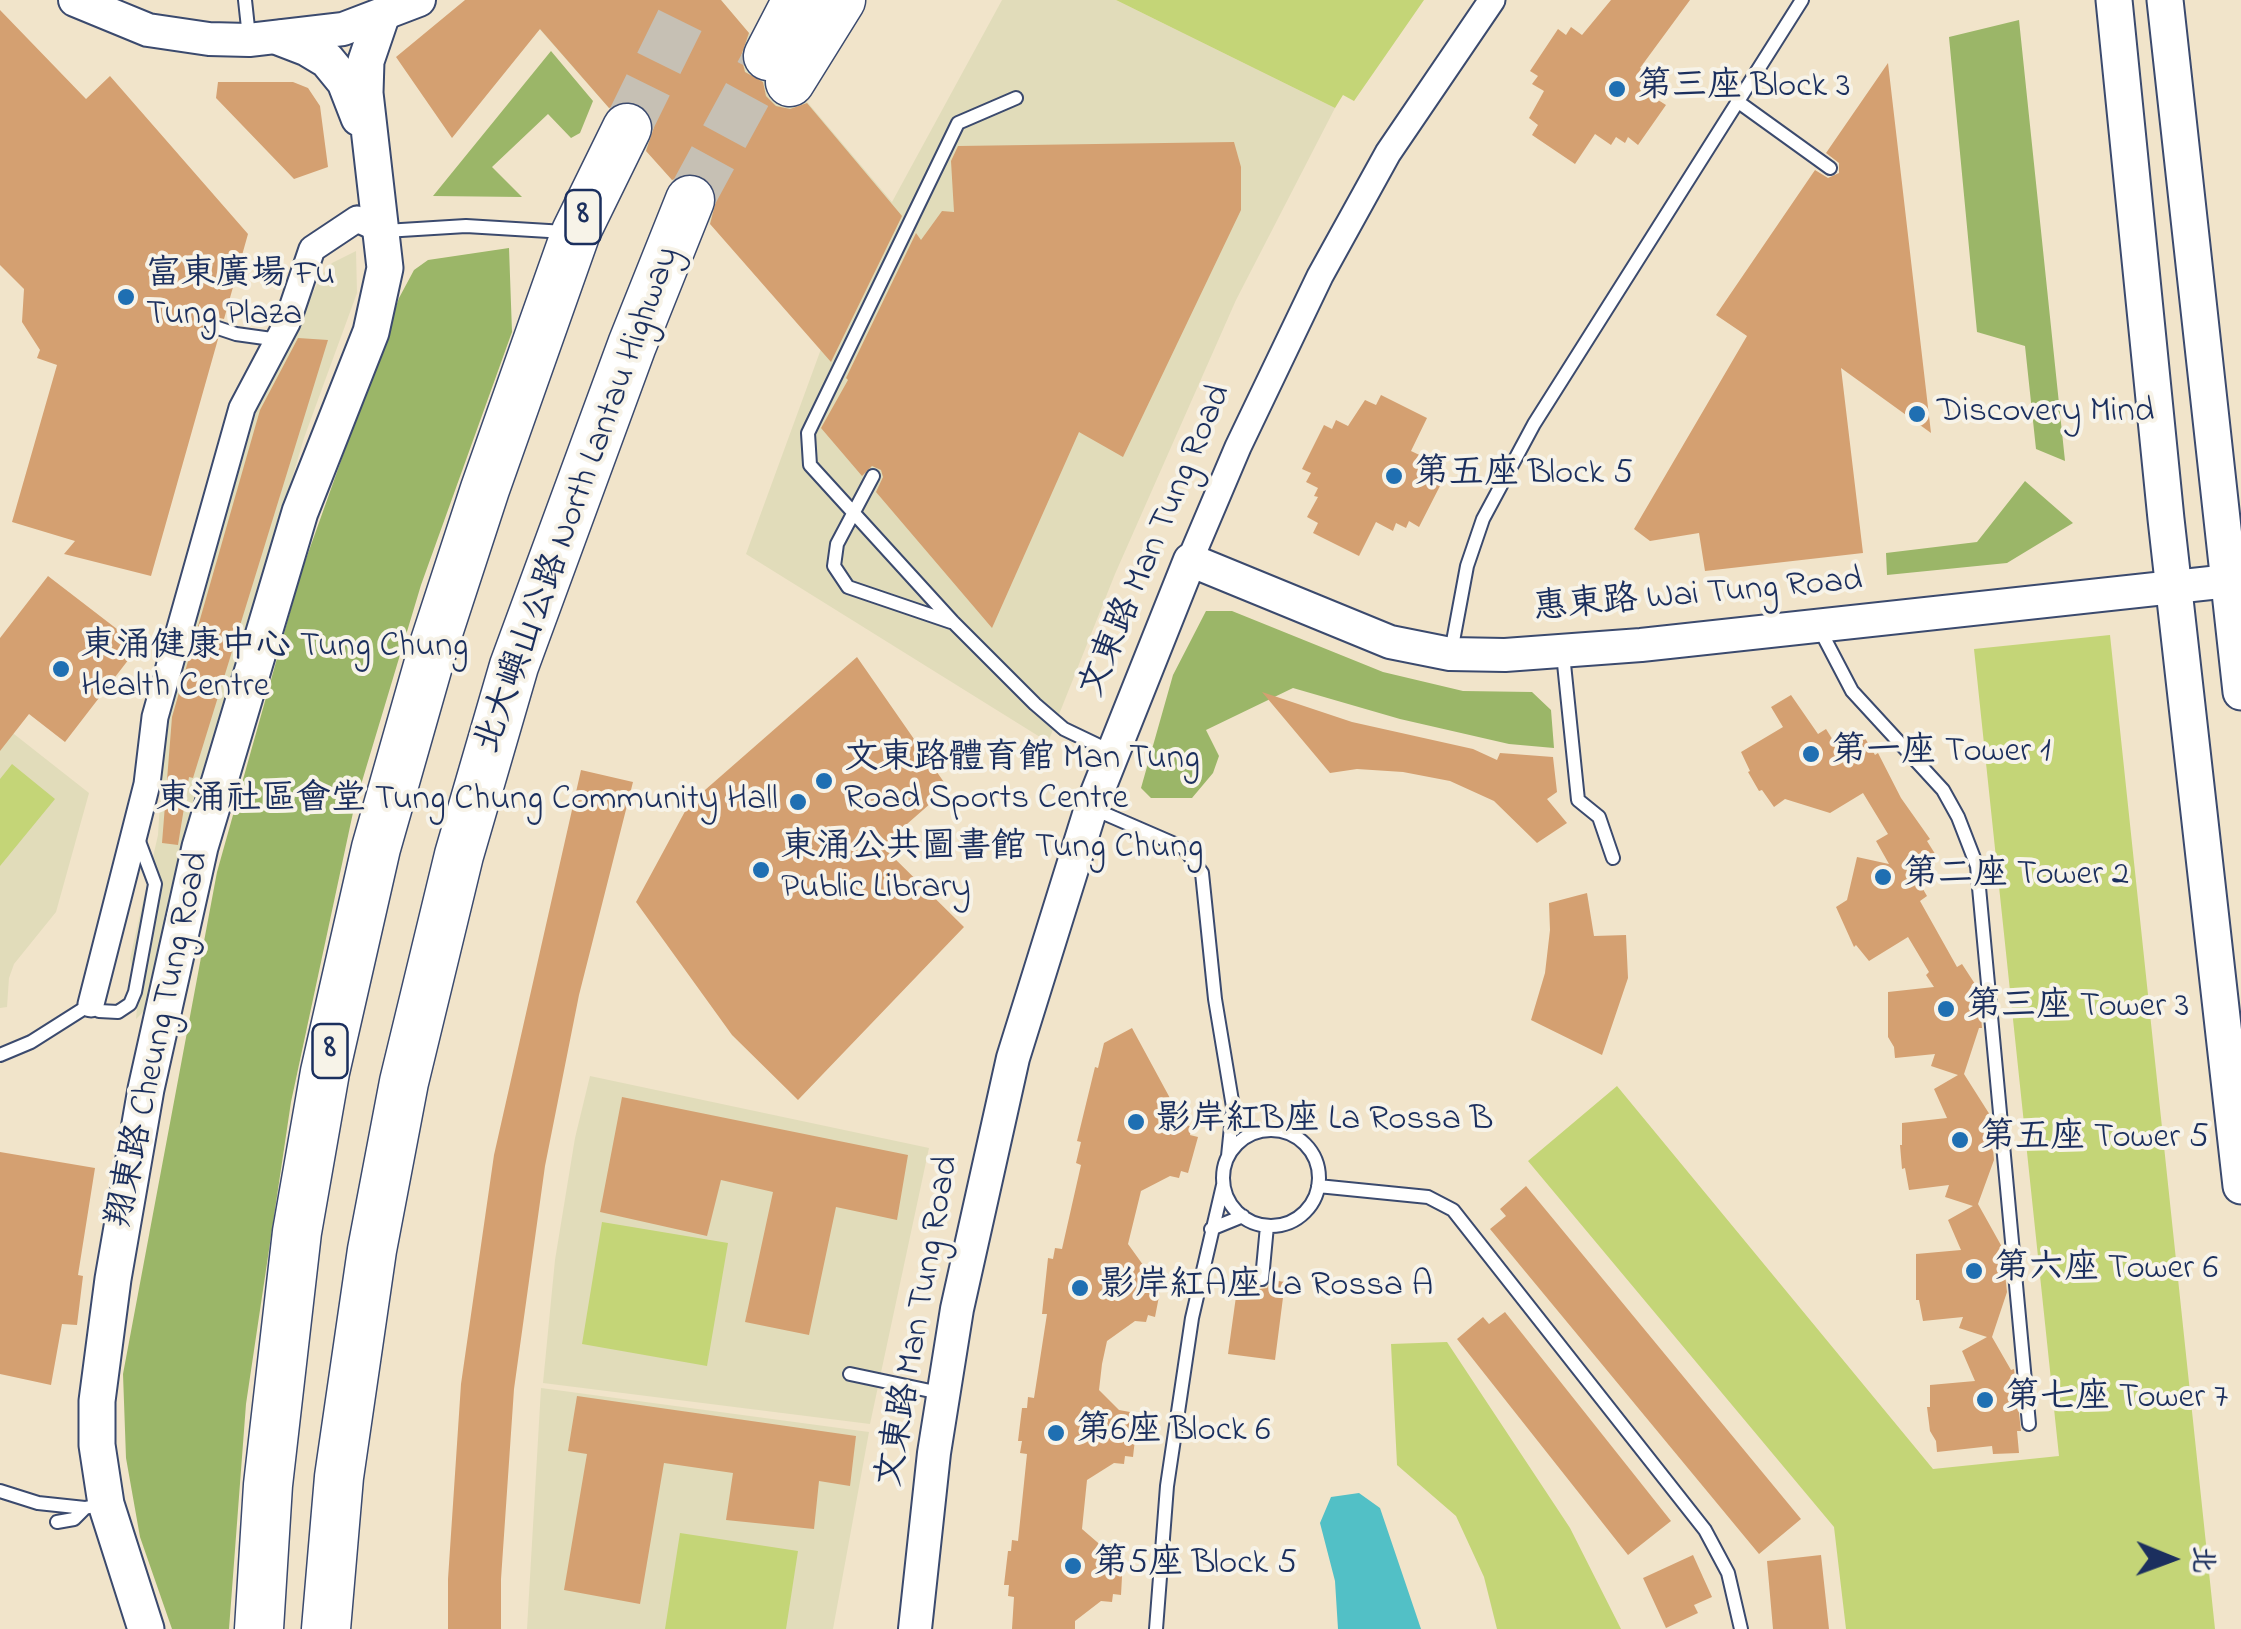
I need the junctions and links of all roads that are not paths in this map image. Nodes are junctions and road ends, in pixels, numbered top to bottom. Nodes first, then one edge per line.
1 (75, 0) edge
2 (245, 0) edge
3 (419, 0) edge
4 (797, 0) edge
5 (841, 0) edge
6 (1492, 0) edge
7 (1802, 0) edge
8 (2114, 0) edge
9 (2164, 0) edge
10 (381, 17) junction
11 (265, 39) junction
12 (1016, 98) dead end
13 (1737, 101) junction
14 (627, 128) tunnel mouth
15 (370, 152) junction
16 (1830, 168) dead end
17 (698, 209) tunnel mouth
18 (383, 231) junction
19 (576, 232) junction
20 (212, 326) dead end
21 (280, 340) junction
22 (873, 476) dead end
23 (853, 511) junction
24 (1190, 560) junction
25 (2229, 581) junction
26 (2174, 587) junction
27 (953, 622) junction
28 (1818, 626) junction
29 (1563, 651) junction
30 (1450, 654) junction
31 (2241, 692) edge
32 (1112, 752) junction
33 (1091, 808) junction
34 (136, 834) junction
35 (1614, 858) dead end
36 (91, 1004) junction
37 (0, 1055) edge
38 (1233, 1107) junction
39 (1254, 1132) junction
40 (1228, 1156) junction
41 (1223, 1185) junction
42 (1318, 1186) junction
43 (2241, 1186) edge
44 (1242, 1216) junction
45 (1267, 1226) junction
46 (1211, 1229) junction
47 (1262, 1278) dead end
48 (850, 1374) dead end
49 (943, 1394) junction
50 (2029, 1424) dead end
51 (0, 1491) edge
52 (95, 1506) junction
53 (56, 1522) dead end
54 (146, 1629) edge
55 (259, 1629) edge
56 (326, 1629) edge
57 (914, 1629) edge
58 (1156, 1629) edge
59 (1741, 1629) edge

1 - 11 street
2 - 11 lane
3 - 10 street
4 - 5 highway
6 - 24 street, 文東路 Man Tung Road
7 - 13 lane
8 - 26 main road
9 - 25 main road
10 - 11 street
10 - 15 main road
11 - 15 main road
12 - 23 lane
13 - 16 lane
13 - 30 lane
14 - 19 highway, 8
15 - 18 main road, 翔東路 Cheung Tung Road
17 - 56 highway, 北大嶼山公路 North Lantau Highway
18 - 19 lane
18 - 21 street
18 - 52 main road, 翔東路 Cheung Tung Road
19 - 55 highway, 8
20 - 21 lane
21 - 34 street
22 - 23 lane
23 - 27 lane
23 - 27 lane
24 - 30 street, 惠東路 Wai Tung Road
24 - 32 street, 文東路 Man Tung Road
25 - 26 street, 惠東路 Wai Tung Road
25 - 31 main road
26 - 28 street, 惠東路 Wai Tung Road
26 - 43 main road
27 - 32 lane
28 - 29 street, 惠東路 Wai Tung Road
28 - 50 lane
29 - 30 street, 惠東路 Wai Tung Road
29 - 35 lane
32 - 33 street, 文東路 Man Tung Road
33 - 38 lane
33 - 49 street, 文東路 Man Tung Road
34 - 36 street
34 - 36 lane
36 - 37 lane
38 - 39 lane
38 - 40 lane
39 - 40 lane
39 - 42 lane
40 - 41 lane
41 - 44 lane
41 - 46 lane
42 - 45 lane
42 - 59 lane
44 - 45 lane
44 - 46 lane
45 - 47 lane
46 - 58 lane
48 - 49 lane
49 - 57 street, 文東路 Man Tung Road
51 - 52 lane
52 - 53 lane
52 - 54 main road, 翔東路 Cheung Tung Road

